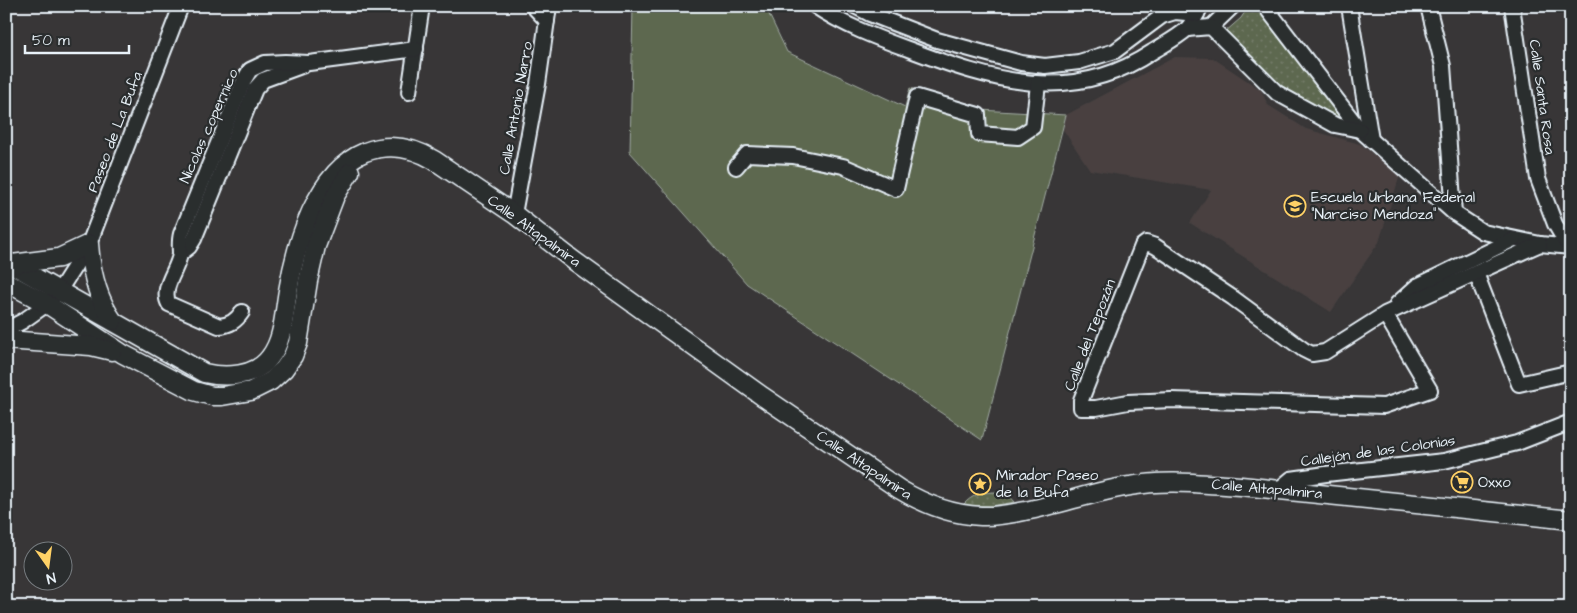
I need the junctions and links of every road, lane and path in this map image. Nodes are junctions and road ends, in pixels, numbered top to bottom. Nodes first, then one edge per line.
1 (181, 6) edge
2 (422, 6) edge
3 (534, 6) edge
4 (549, 6) edge
5 (815, 6) edge
6 (855, 6) edge
7 (1233, 6) edge
8 (1266, 6) edge
9 (1349, 6) edge
10 (1428, 6) edge
11 (1512, 6) edge
12 (1199, 10) edge
13 (547, 21) junction
14 (1211, 27) junction
15 (1187, 28) junction
16 (416, 49) junction
17 (1038, 84) junction
18 (409, 92) dead end
19 (1360, 130) junction
20 (1371, 140) junction
21 (360, 154) junction
22 (736, 167) dead end
23 (1454, 213) junction
24 (514, 214) junction
25 (1514, 239) junction
26 (89, 244) junction
27 (1540, 244) junction
28 (1569, 247) edge
29 (9, 262) edge
30 (1476, 273) junction
31 (6, 282) edge
32 (53, 298) junction
33 (242, 312) dead end
34 (1385, 314) junction
35 (114, 322) junction
36 (6, 330) edge
37 (6, 340) edge
38 (123, 354) junction
39 (1571, 372) edge
40 (1571, 422) edge
41 (1278, 490) junction
42 (1571, 520) edge

1 - 26 street, Paseo de La Bufa
2 - 16 street
3 - 13 street
4 - 13 street, Calle Antonio Narro
5 - 17 street
6 - 12 street
7 - 14 street
8 - 19 street
9 - 20 street
10 - 23 street
11 - 28 street, Calle Santa Rosa
12 - 15 street
13 - 24 street, Calle Antonio Narro
14 - 15 street
14 - 19 street
15 - 17 street
16 - 18 street
16 - 33 street, Nicolas copernico
17 - 22 street
19 - 20 street
20 - 23 street
21 - 24 main road, Calle Altapalmira
21 - 35 main road
21 - 38 main road
23 - 25 street
24 - 41 main road, Calle Altapalmira
25 - 27 street
25 - 34 street, Calle del Tepozán
26 - 29 main road
26 - 32 street, Paseo de La Bufa
26 - 35 main road
27 - 28 street
27 - 30 street, Calle del Tepozán
29 - 32 main road
30 - 34 street, Calle del Tepozán
30 - 39 street
31 - 32 main road
32 - 35 main road
32 - 36 street
32 - 38 main road
34 - 34 street, Calle del Tepozán
37 - 38 main road
40 - 41 street, Callejón de las Colonias
41 - 42 main road, Calle Altapalmira

